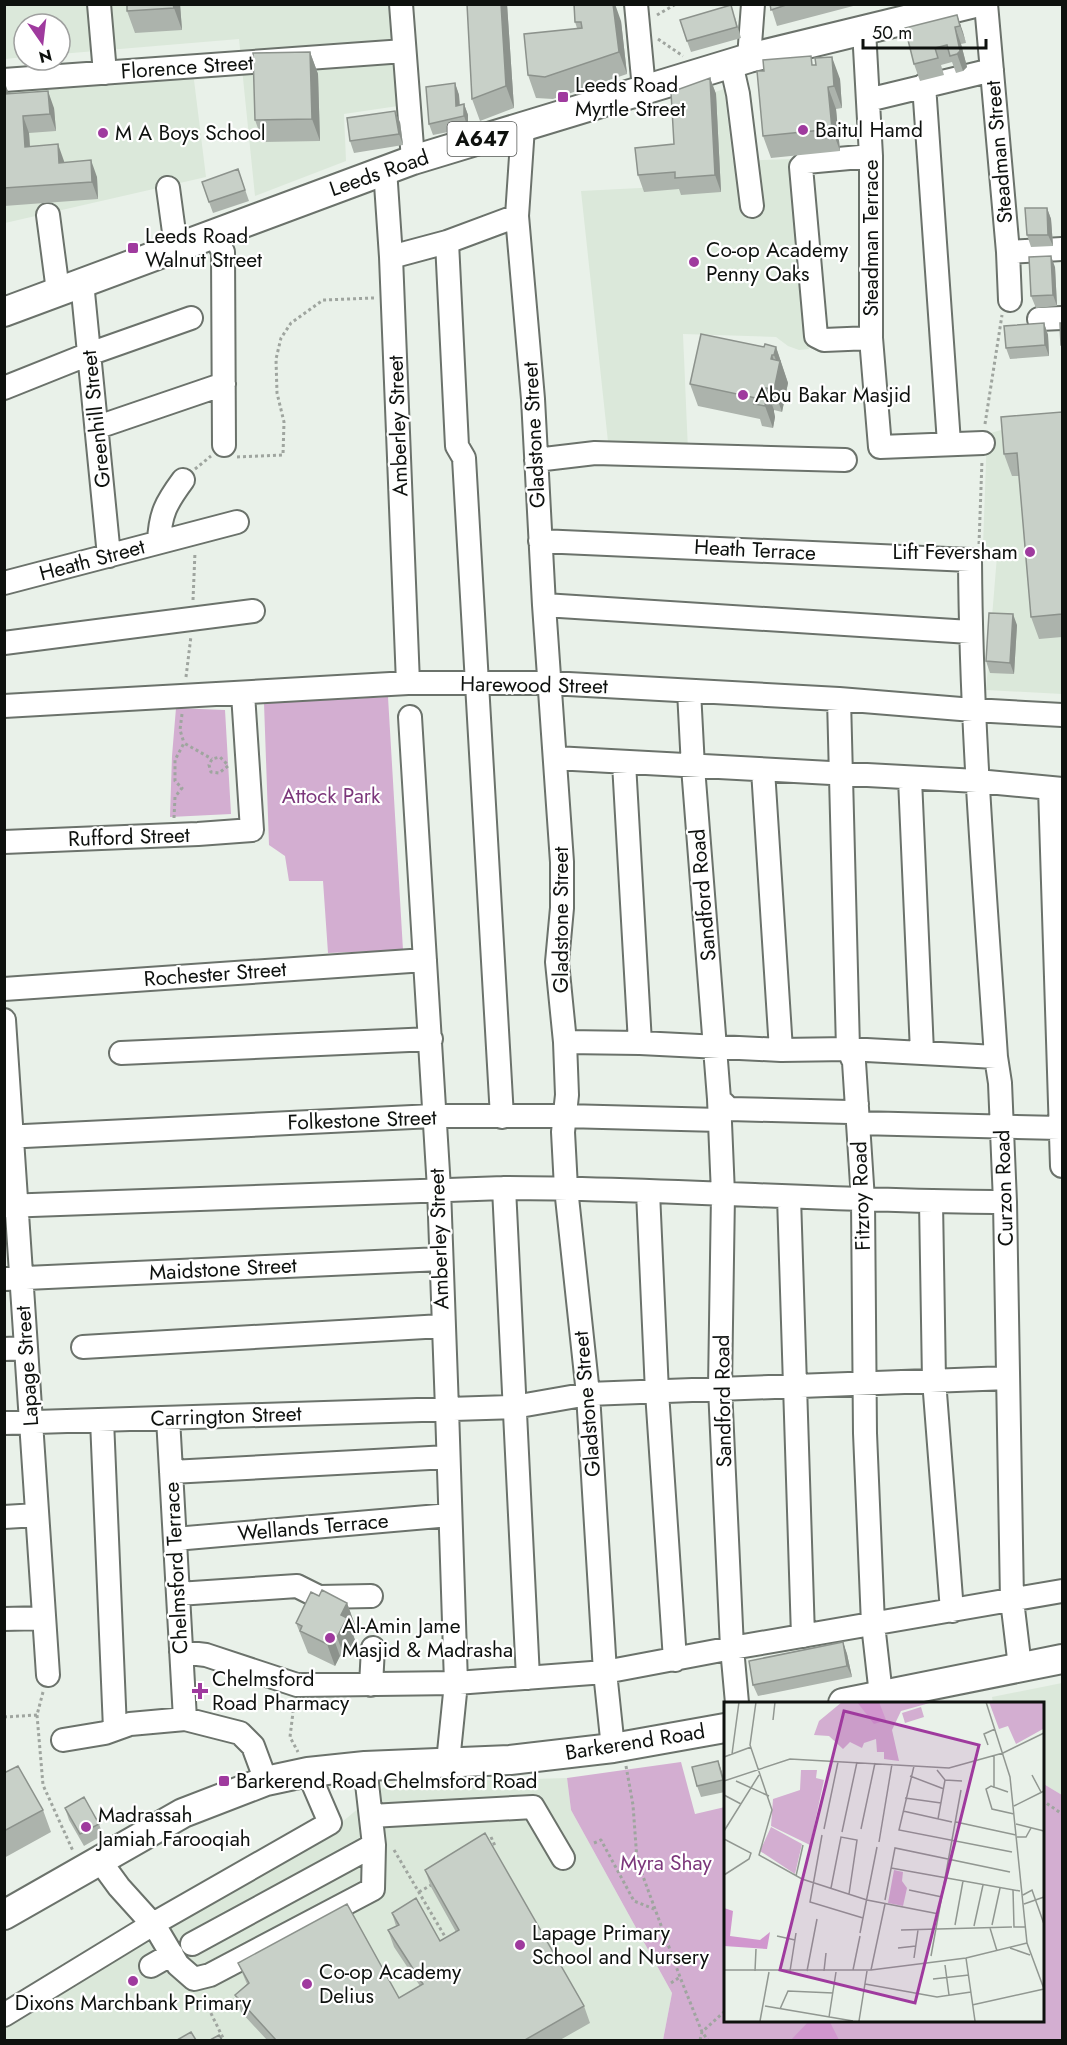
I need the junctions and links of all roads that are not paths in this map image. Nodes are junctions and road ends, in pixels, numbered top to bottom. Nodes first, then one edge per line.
1 (99, 4) edge
2 (401, 4) edge
3 (753, 4) edge
4 (971, 4) edge
5 (986, 4) edge
6 (892, 14) edge
7 (637, 15) edge
8 (864, 30) junction
9 (405, 51) junction
10 (740, 61) junction
11 (992, 70) junction
12 (105, 73) junction
13 (4, 80) edge
14 (924, 85) junction
15 (644, 89) junction
16 (868, 100) junction
17 (523, 127) junction
18 (871, 156) junction
19 (413, 160) junction
20 (385, 169) junction
21 (168, 188) dead end
22 (752, 206) dead end
23 (48, 215) dead end
24 (517, 216) junction
25 (214, 232) junction
26 (447, 242) junction
27 (176, 247) junction
28 (1062, 249) edge
29 (1008, 252) junction
30 (391, 257) junction
31 (70, 286) junction
32 (1010, 300) dead end
33 (4, 312) edge
34 (191, 318) dead end
35 (1062, 318) edge
36 (1039, 319) dead end
37 (871, 338) junction
38 (88, 344) junction
39 (224, 384) junction
40 (4, 388) edge
41 (98, 427) junction
42 (949, 443) junction
43 (983, 443) dead end
44 (224, 445) road end
45 (536, 460) junction
46 (845, 460) dead end
47 (183, 480) road end
48 (237, 522) dead end
49 (169, 540) junction
50 (540, 541) junction
51 (109, 556) junction
52 (970, 560) joint
53 (4, 583) edge
54 (544, 604) junction
55 (253, 611) dead end
56 (970, 632) junction
57 (4, 643) edge
58 (408, 682) junction
59 (478, 683) junction
60 (550, 683) junction
61 (689, 691) junction
62 (243, 694) junction
63 (839, 699) junction
64 (4, 706) edge
65 (973, 710) junction
66 (1062, 715) edge
67 (410, 717) dead end
68 (555, 758) junction
69 (624, 763) junction
70 (693, 767) junction
71 (764, 770) junction
72 (842, 775) junction
73 (910, 778) junction
74 (977, 781) junction
75 (1056, 788) edge
76 (4, 842) edge
77 (425, 960) junction
78 (1059, 984) edge
79 (4, 989) edge
80 (4, 1020) edge
81 (431, 1039) junction
82 (565, 1042) junction
83 (640, 1043) junction
84 (716, 1047) junction
85 (848, 1049) junction
86 (781, 1050) junction
87 (922, 1052) junction
88 (121, 1053) dead end
89 (6, 1055) edge
90 (996, 1057) junction
91 (723, 1109) junction
92 (565, 1114) junction
93 (433, 1116) junction
94 (502, 1117) junction
95 (858, 1123) junction
96 (1002, 1128) junction
97 (1060, 1128) junction
98 (8, 1136) edge
99 (1062, 1166) edge
100 (504, 1188) junction
101 (566, 1188) junction
102 (439, 1189) junction
103 (648, 1192) junction
104 (723, 1194) junction
105 (789, 1197) junction
106 (863, 1200) junction
107 (931, 1202) junction
108 (1005, 1203) junction
109 (11, 1206) edge
110 (441, 1259) junction
111 (13, 1279) edge
112 (442, 1326) junction
113 (83, 1347) dead end
114 (15, 1349) edge
115 (1008, 1378) junction
116 (934, 1380) junction
117 (866, 1383) junction
118 (795, 1386) junction
119 (720, 1388) junction
120 (657, 1392) junction
121 (588, 1394) junction
122 (514, 1407) junction
123 (447, 1409) junction
124 (168, 1418) junction
125 (102, 1420) junction
126 (31, 1422) junction
127 (4, 1423) edge
128 (448, 1457) junction
129 (171, 1472) junction
130 (37, 1515) junction
131 (450, 1515) junction
132 (4, 1517) edge
133 (175, 1539) junction
134 (1062, 1591) edge
135 (178, 1594) junction
136 (371, 1596) dead end
137 (1012, 1600) junction
138 (952, 1611) junction
139 (44, 1618) junction
140 (4, 1619) edge
141 (873, 1624) junction
142 (803, 1636) junction
143 (373, 1648) dead end
144 (732, 1648) junction
145 (181, 1652) junction
146 (1062, 1659) edge
147 (675, 1660) junction
148 (1020, 1667) junction
149 (605, 1672) junction
150 (48, 1675) road end
151 (528, 1678) junction
152 (456, 1683) junction
153 (371, 1685) junction
154 (881, 1695) junction
155 (737, 1702) edge
156 (848, 1702) edge
157 (184, 1719) junction
158 (724, 1728) edge
159 (115, 1730) junction
160 (63, 1740) dead end
161 (618, 1747) junction
162 (448, 1762) junction
163 (365, 1766) junction
164 (308, 1772) junction
165 (266, 1781) junction
166 (371, 1816) junction
167 (374, 1845) junction
168 (563, 1858) dead end
169 (91, 1866) junction
170 (4, 1916) edge
171 (155, 1926) junction
172 (182, 1949) junction
173 (151, 1966) dead end
174 (4, 2015) edge

1 - 12 street
2 - 9 street
3 - 10 street
4 - 6 main road, Leeds Road / A647
5 - 11 street, Steadman Street
6 - 8 main road, Leeds Road / A647
7 - 15 street
8 - 10 main road, Leeds Road / A647
8 - 16 street, Steadman Terrace
9 - 12 street, Florence Street
9 - 19 street
10 - 15 main road, Leeds Road / A647
10 - 22 street
11 - 14 street
11 - 29 street, Steadman Street
12 - 13 street, Florence Street
14 - 16 street
14 - 42 street
15 - 17 main road, Leeds Road / A647
16 - 18 street, Steadman Terrace
17 - 19 main road, Leeds Road / A647
17 - 24 street, Gladstone Street
18 - 37 street, Steadman Terrace
18 - 37 street
19 - 20 main road, Leeds Road / A647
20 - 25 main road, Leeds Road / A647
20 - 30 street, Amberley Street
21 - 27 street
23 - 31 street, Greenhill Street
24 - 26 street
24 - 45 street, Gladstone Street
25 - 27 main road, Leeds Road / A647
25 - 39 street
26 - 30 street
26 - 59 street
27 - 31 main road, Leeds Road / A647
28 - 29 street
29 - 32 street, Steadman Street
30 - 58 street, Amberley Street
31 - 33 main road, Leeds Road / A647
31 - 38 street, Greenhill Street
34 - 38 street
35 - 36 street
37 - 42 street, Steadman Terrace
38 - 40 street
38 - 41 street, Greenhill Street
39 - 41 street
39 - 44 street
41 - 51 street, Greenhill Street
42 - 43 street
45 - 46 street
45 - 50 street, Gladstone Street
47 - 49 street
48 - 49 street, Heath Street
49 - 51 street, Heath Street
50 - 52 street, Heath Terrace
50 - 54 street, Gladstone Street
51 - 53 street, Heath Street
52 - 56 street, Curzon Road
54 - 56 street
54 - 60 street, Gladstone Street
55 - 57 street
56 - 65 street, Curzon Road
58 - 59 street, Harewood Street
58 - 62 street, Harewood Street
59 - 60 street, Harewood Street
59 - 94 street
60 - 61 street, Harewood Street
60 - 68 street, Gladstone Street
61 - 63 street, Harewood Street
61 - 70 street, Sandford Road
62 - 64 street, Harewood Street
62 - 76 street, Rufford Street
63 - 65 street, Harewood Street
63 - 72 street, Fitzroy Road
65 - 66 street, Harewood Street
65 - 74 street, Curzon Road
67 - 77 street, Amberley Street
68 - 69 street
68 - 82 street, Gladstone Street
69 - 70 street
69 - 83 street
70 - 71 street
70 - 84 street, Sandford Road
71 - 72 street
71 - 86 street
72 - 73 street
72 - 85 street, Fitzroy Road
73 - 74 street
73 - 87 street
74 - 75 street
74 - 90 street, Curzon Road
75 - 78 street
77 - 79 street, Rochester Street
77 - 81 street, Amberley Street
78 - 97 street
80 - 89 street, Lapage Street
81 - 88 street
81 - 93 street, Amberley Street
82 - 83 street
82 - 92 street, Gladstone Street
83 - 84 street
84 - 86 street
84 - 91 street, Sandford Road
85 - 86 street
85 - 87 street
85 - 95 street, Fitzroy Road
87 - 90 street
89 - 98 street, Lapage Street
90 - 96 street, Curzon Road
91 - 92 street, Folkestone Street
91 - 95 street, Folkestone Street
91 - 104 street, Sandford Road
92 - 94 street, Folkestone Street
92 - 101 street, Gladstone Street
93 - 94 street, Folkestone Street
93 - 98 street, Folkestone Street
93 - 102 street, Amberley Street
95 - 96 street, Folkestone Street
95 - 106 street, Fitzroy Road
96 - 97 street, Folkestone Street
96 - 108 street, Curzon Road
97 - 99 street
98 - 109 street, Lapage Street
100 - 101 street
100 - 102 street
100 - 122 street
101 - 103 street
101 - 121 street, Gladstone Street
102 - 109 street
102 - 110 street, Amberley Street
103 - 104 street
103 - 120 street
104 - 105 street
104 - 119 street, Sandford Road
105 - 106 street
105 - 118 street
106 - 107 street
106 - 117 street, Fitzroy Road
107 - 108 street
107 - 116 street
108 - 115 street, Curzon Road
109 - 111 street, Lapage Street
110 - 111 street, Maidstone Street
110 - 112 street, Amberley Street
111 - 114 street, Lapage Street
112 - 113 street
112 - 123 street, Amberley Street
114 - 126 street, Lapage Street
115 - 116 street, Carrington Street
115 - 137 street, Curzon Road
116 - 117 street, Carrington Street
116 - 138 street
117 - 118 street, Carrington Street
117 - 141 street, Fitzroy Road
118 - 119 street, Carrington Street
118 - 142 street
119 - 120 street, Carrington Street
119 - 144 street, Sandford Road
120 - 121 street, Carrington Street
120 - 147 street
121 - 122 street, Carrington Street
121 - 149 street, Gladstone Street
122 - 123 street, Carrington Street
122 - 151 street
123 - 124 street, Carrington Street
123 - 128 street, Amberley Street
124 - 125 street, Carrington Street
124 - 129 street, Chelmsford Terrace
125 - 126 street, Carrington Street
125 - 159 street
126 - 127 street, Carrington Street
126 - 130 street, Lapage Street
128 - 129 street
128 - 131 street, Amberley Street
129 - 133 street, Chelmsford Terrace
130 - 132 street
130 - 139 street, Lapage Street
131 - 133 street, Wellands Terrace
131 - 152 street, Amberley Street
133 - 135 street, Chelmsford Terrace
134 - 137 street
135 - 136 street
135 - 145 street, Chelmsford Terrace
137 - 138 street
137 - 148 street, Curzon Road
138 - 141 street
139 - 140 street
139 - 150 street, Lapage Street
141 - 142 street
141 - 154 street, Fitzroy Road
142 - 144 street
143 - 153 street
144 - 147 street
144 - 155 street, Sandford Road
145 - 153 street
145 - 157 street, Chelmsford Terrace
146 - 148 main road
147 - 149 street
148 - 154 main road
149 - 151 street
149 - 161 street, Gladstone Street
151 - 152 street
152 - 153 street
152 - 162 street, Amberley Street
154 - 156 main road
157 - 159 street
157 - 165 street
158 - 161 main road, Barkerend Road
159 - 160 street
161 - 162 main road, Barkerend Road
162 - 163 main road, Barkerend Road
163 - 164 main road, Barkerend Road
163 - 166 street
164 - 165 main road, Barkerend Road
164 - 171 street
165 - 169 main road, Barkerend Road
166 - 167 street
166 - 168 street
167 - 172 street
167 - 172 street
169 - 170 main road, Barkerend Road
169 - 171 street
171 - 172 street
171 - 174 street
172 - 173 street

